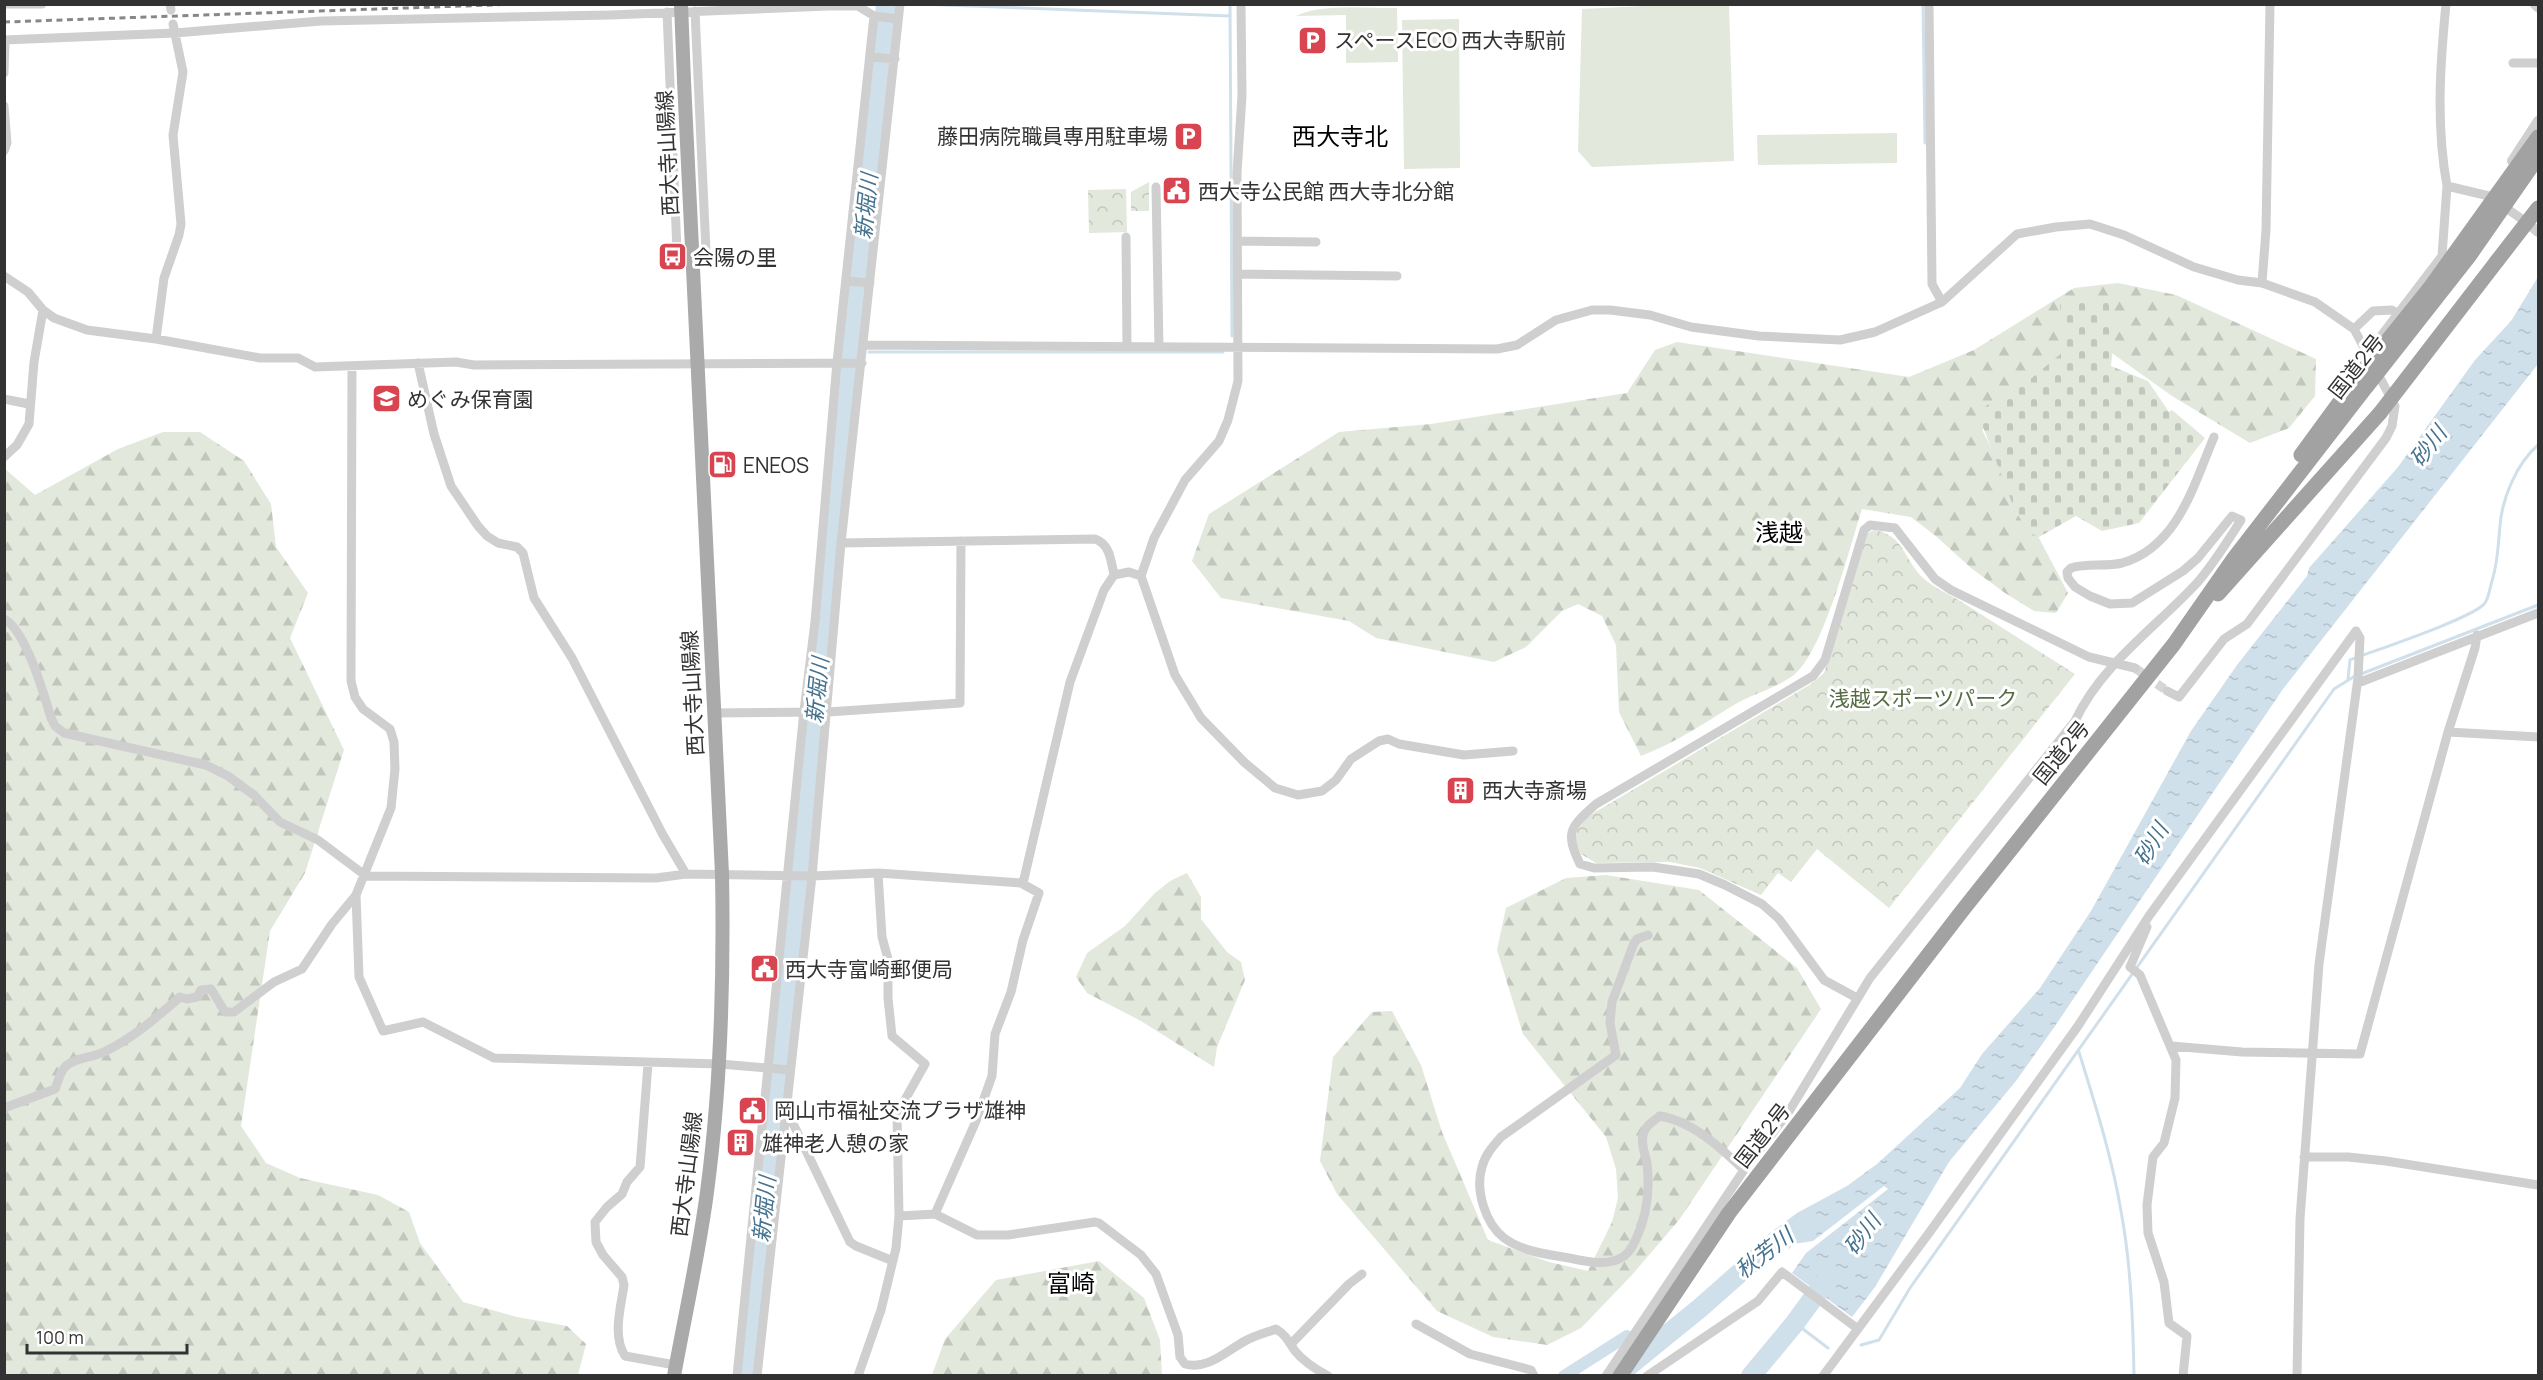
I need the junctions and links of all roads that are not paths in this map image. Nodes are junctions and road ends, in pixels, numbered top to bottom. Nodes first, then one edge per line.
1 (5, 4) edge
2 (42, 4) edge
3 (681, 4) edge
4 (900, 4) edge
5 (1241, 4) edge
6 (1929, 4) edge
7 (2270, 4) edge
8 (2446, 4) edge
9 (2534, 4) edge
10 (2538, 8) edge
11 (695, 11) junction
12 (667, 12) junction
13 (876, 17) junction
14 (896, 19) junction
15 (174, 28) junction
16 (5, 40) edge
17 (873, 57) junction
18 (892, 59) junction
19 (2513, 63) dead end
20 (2538, 63) edge
21 (4, 73) edge
22 (4, 106) edge
23 (2538, 122) edge
24 (2538, 137) edge
25 (4, 151) edge
26 (2538, 157) edge
27 (2447, 186) junction
28 (1156, 187) dead end
29 (2492, 197) junction
30 (2538, 208) edge
31 (2532, 227) edge
32 (1126, 237) dead end
33 (1238, 241) junction
34 (1316, 242) dead end
35 (693, 256) junction
36 (1238, 274) junction
37 (4, 276) edge
38 (1396, 276) dead end
39 (848, 281) junction
40 (868, 282) junction
41 (2262, 284) junction
42 (1942, 302) junction
43 (43, 310) junction
44 (2397, 313) junction
45 (2354, 329) junction
46 (156, 339) junction
47 (863, 345) junction
48 (1127, 346) junction
49 (1159, 347) junction
50 (1237, 347) junction
51 (2368, 353) junction
52 (840, 362) junction
53 (418, 363) junction
54 (859, 363) junction
55 (698, 364) junction
56 (352, 366) junction
57 (2363, 381) junction
58 (4, 399) edge
59 (29, 404) junction
60 (2214, 437) dead end
61 (4, 456) edge
62 (961, 541) junction
63 (841, 543) junction
64 (1114, 575) junction
65 (1141, 576) junction
66 (2538, 613) edge
67 (4, 619) edge
68 (817, 622) junction
69 (833, 622) junction
70 (2477, 635) junction
71 (2174, 644) junction
72 (2116, 663) junction
73 (2135, 668) tunnel mouth
74 (2358, 680) junction
75 (2167, 691) dead end
76 (806, 711) junction
77 (825, 711) junction
78 (715, 713) junction
79 (2448, 732) junction
80 (2538, 737) edge
81 (1514, 751) dead end
82 (878, 873) junction
83 (686, 874) junction
84 (722, 874) junction
85 (790, 875) junction
86 (366, 876) junction
87 (810, 876) junction
88 (1021, 883) junction
89 (356, 895) junction
90 (2149, 916) junction
91 (1648, 935) dead end
92 (1857, 998) junction
93 (2171, 1046) junction
94 (2313, 1054) junction
95 (648, 1064) junction
96 (720, 1064) junction
97 (770, 1067) junction
98 (788, 1070) junction
99 (4, 1108) edge
100 (787, 1111) junction
101 (2304, 1157) junction
102 (1744, 1170) junction
103 (2538, 1185) edge
104 (1724, 1210) junction
105 (934, 1214) junction
106 (899, 1216) junction
107 (893, 1261) junction
108 (1362, 1274) dead end
109 (1416, 1324) dead end
110 (1858, 1329) junction
111 (743, 1335) junction
112 (759, 1336) junction
113 (1291, 1344) junction
114 (674, 1370) edge
115 (737, 1376) edge
116 (757, 1376) edge
117 (858, 1376) edge
118 (1328, 1376) edge
119 (1534, 1376) edge
120 (1606, 1376) edge
121 (1620, 1376) edge
122 (1647, 1376) edge
123 (1823, 1376) edge
124 (2183, 1376) edge
125 (2297, 1376) edge

1 - 2 street
3 - 35 main road, 西大寺山陽線, bridge
4 - 14 street
5 - 33 street
6 - 42 street
7 - 41 street
8 - 27 street
9 - 10 street
11 - 12 street
11 - 13 street
11 - 35 street
12 - 15 street
12 - 35 street
13 - 14 street
13 - 17 street
14 - 18 street
15 - 16 street
15 - 46 street
16 - 21 street
17 - 18 street
17 - 39 street
18 - 40 street
19 - 20 street
22 - 25 street
23 - 29 street
24 - 29 highway
26 - 57 highway, 国道2号, bridge
27 - 29 street
27 - 44 street
28 - 49 street
29 - 31 street
29 - 57 highway, bridge
30 - 31 highway
31 - 71 highway, bridge
32 - 48 street
33 - 34 street
33 - 36 street
35 - 55 main road, 西大寺山陽線
36 - 38 street
36 - 50 street
37 - 43 street
39 - 40 street
39 - 52 street
40 - 47 street
41 - 42 street
41 - 45 street
42 - 50 street
43 - 46 street
43 - 59 street
44 - 45 street
44 - 51 street
45 - 51 street
46 - 56 street
47 - 48 street
47 - 54 street
48 - 49 street
49 - 50 street
50 - 65 street
51 - 75 street
52 - 54 street
52 - 55 street
52 - 68 street
53 - 55 street
53 - 56 street
53 - 83 street
54 - 63 street
55 - 78 main road, 西大寺山陽線
56 - 86 street
57 - 71 highway, 国道2号
58 - 59 street
59 - 61 street
60 - 72 street
62 - 63 street
62 - 64 street
62 - 77 street
63 - 69 street
64 - 65 street
64 - 88 street
65 - 81 street
66 - 70 street
67 - 86 street
68 - 69 street
68 - 76 street
69 - 77 street
70 - 74 street
70 - 79 street
71 - 104 highway, 国道2号
72 - 73 street
72 - 92 street
72 - 92 street
74 - 90 street
74 - 94 street
76 - 77 street
76 - 78 street
76 - 85 street
77 - 87 street
78 - 84 main road, 西大寺山陽線
79 - 80 street
79 - 94 street
82 - 87 street
82 - 88 street
82 - 106 street
83 - 84 street
83 - 86 street
84 - 85 street
84 - 96 main road, 西大寺山陽線
85 - 87 street
85 - 97 street
86 - 89 street
87 - 98 street
88 - 105 street
89 - 95 street
89 - 99 street
90 - 93 street
90 - 110 street
91 - 102 street
92 - 102 street
93 - 94 street
93 - 124 street
94 - 101 street
95 - 96 street
95 - 114 street
96 - 97 street
96 - 114 main road, 西大寺山陽線
97 - 98 street
97 - 111 street
98 - 100 street
100 - 107 street
100 - 112 street
101 - 103 street
101 - 125 street
102 - 104 street
104 - 120 street
104 - 121 highway, 国道2号
105 - 106 street
105 - 113 street
106 - 107 street
107 - 117 street
108 - 113 street
109 - 119 street
110 - 122 street
110 - 123 street
111 - 112 street
111 - 115 street
112 - 116 street
113 - 118 street

